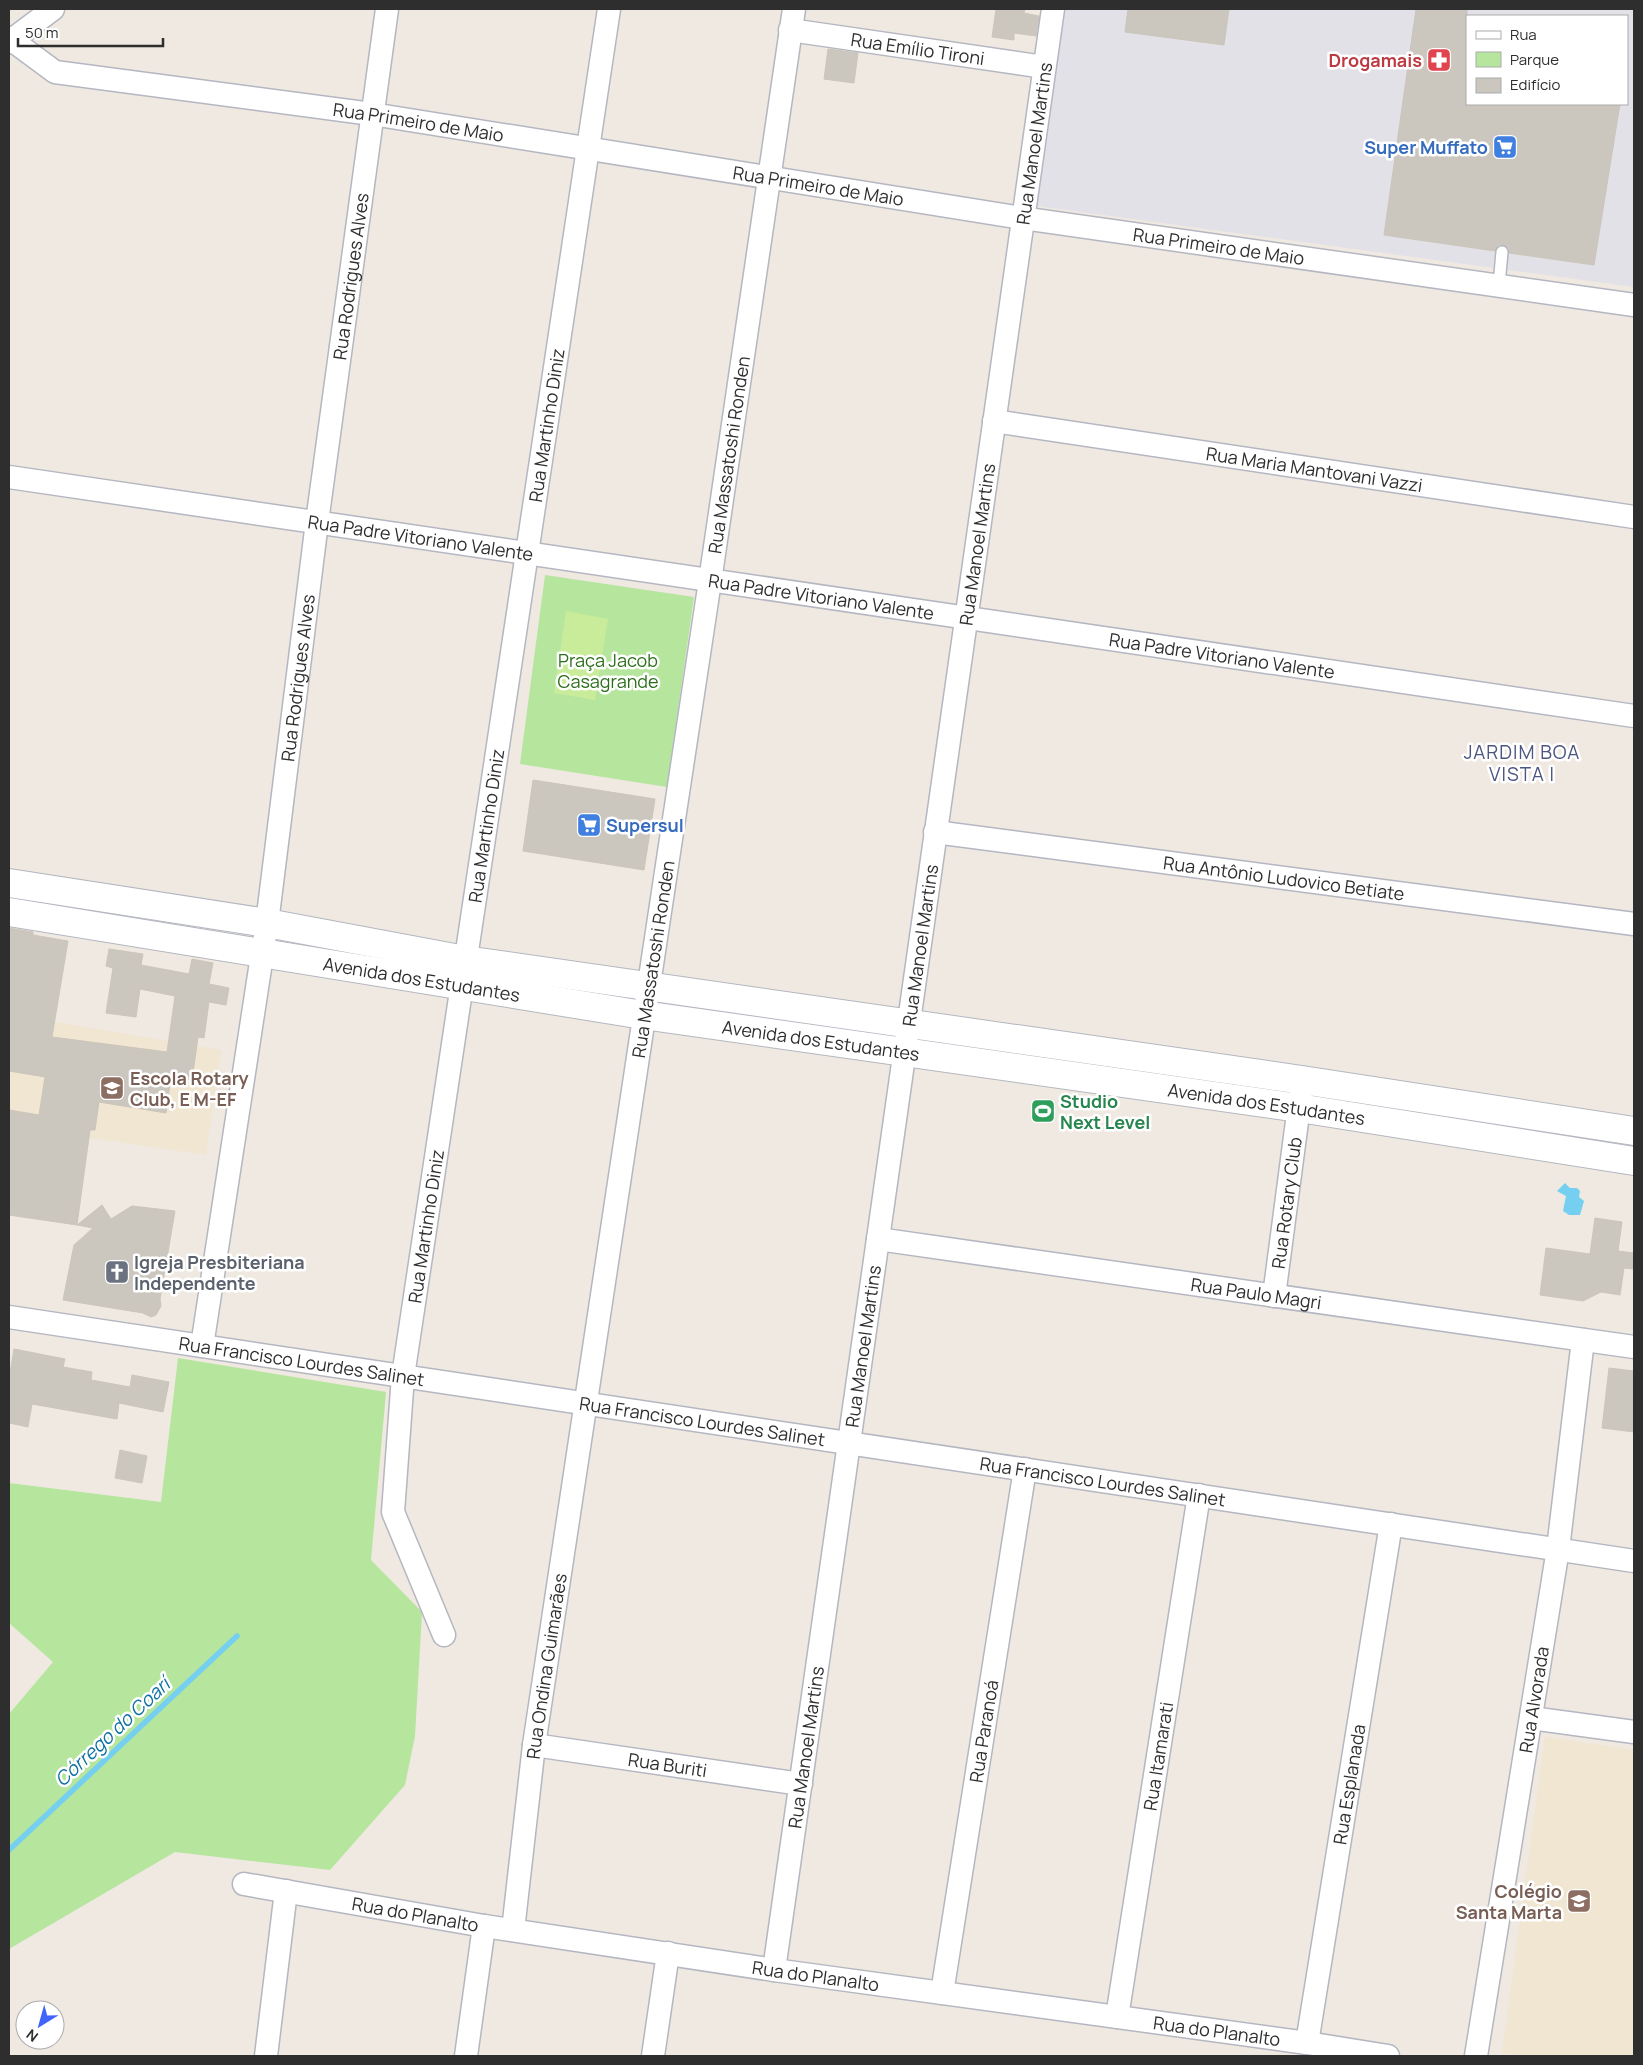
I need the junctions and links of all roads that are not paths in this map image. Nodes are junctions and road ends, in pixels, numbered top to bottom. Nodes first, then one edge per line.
1 (53, 9) edge
2 (388, 9) edge
3 (609, 9) edge
4 (1053, 9) edge
5 (792, 19) edge
6 (10, 40) edge
7 (1044, 67) junction
8 (372, 114) junction
9 (587, 150) junction
10 (769, 176) junction
11 (1022, 218) junction
12 (1502, 252) dead end
13 (1500, 285) junction
14 (1634, 305) edge
15 (994, 421) junction
16 (9, 477) edge
17 (1634, 517) edge
18 (317, 522) junction
19 (526, 554) junction
20 (710, 581) junction
21 (965, 617) junction
22 (1634, 716) edge
23 (935, 832) junction
24 (9, 883) edge
25 (114, 900) junction
26 (9, 912) edge
27 (267, 923) junction
28 (1634, 924) edge
29 (111, 929) junction
30 (262, 954) junction
31 (463, 973) junction
32 (647, 986) junction
33 (643, 1015) junction
34 (908, 1024) junction
35 (904, 1052) junction
36 (1100, 1052) junction
37 (1096, 1079) junction
38 (1302, 1080) junction
39 (1299, 1108) junction
40 (1634, 1131) edge
41 (1634, 1161) edge
42 (878, 1240) junction
43 (1274, 1296) junction
44 (9, 1317) edge
45 (1583, 1340) junction
46 (202, 1346) junction
47 (1634, 1347) edge
48 (403, 1376) junction
49 (585, 1403) junction
50 (849, 1443) junction
51 (1025, 1469) junction
52 (1199, 1495) junction
53 (1391, 1524) junction
54 (1558, 1549) junction
55 (1634, 1561) edge
56 (444, 1635) dead end
57 (1531, 1718) junction
58 (1634, 1732) edge
59 (534, 1745) junction
60 (800, 1784) junction
61 (244, 1884) dead end
62 (286, 1891) junction
63 (484, 1926) junction
64 (513, 1930) junction
65 (668, 1953) junction
66 (774, 1970) junction
67 (942, 1993) junction
68 (1117, 2017) junction
69 (1307, 2043) junction
70 (266, 2056) edge
71 (466, 2056) edge
72 (653, 2056) edge
73 (1388, 2056) edge
74 (1476, 2056) edge

1 - 6 street
2 - 8 street, Rua Rodrigues Alves
3 - 9 street, Rua Martinho Diniz
4 - 7 street, Rua Manoel Martins
5 - 7 street, Rua Emílio Tironi
5 - 10 street, Rua Massatoshi Ronden
6 - 8 street, Rua Primeiro de Maio
7 - 11 street, Rua Manoel Martins
8 - 9 street, Rua Primeiro de Maio
8 - 18 street, Rua Rodrigues Alves
9 - 10 street, Rua Primeiro de Maio
9 - 19 street, Rua Martinho Diniz
10 - 11 street, Rua Primeiro de Maio
10 - 20 street, Rua Massatoshi Ronden
11 - 13 street, Rua Primeiro de Maio
11 - 15 street, Rua Manoel Martins
12 - 13 lane
13 - 14 street, Rua Primeiro de Maio
15 - 17 street, Rua Maria Mantovani Vazzi
15 - 21 street, Rua Manoel Martins
16 - 18 street, Rua Padre Vitoriano Valente
18 - 19 street, Rua Padre Vitoriano Valente
18 - 27 street, Rua Rodrigues Alves
19 - 20 street, Rua Padre Vitoriano Valente
19 - 31 street, Rua Martinho Diniz
20 - 21 street, Rua Padre Vitoriano Valente
20 - 32 street, Rua Massatoshi Ronden
21 - 22 street, Rua Padre Vitoriano Valente
21 - 23 street, Rua Manoel Martins
23 - 28 street, Rua Antônio Ludovico Betiate
23 - 34 street, Rua Manoel Martins
24 - 25 street, Avenida dos Estudantes
25 - 27 street, Avenida dos Estudantes
25 - 29 street
26 - 29 street, Avenida dos Estudantes
27 - 30 street, Rua Rodrigues Alves
27 - 31 street, Avenida dos Estudantes
29 - 30 street, Avenida dos Estudantes
30 - 31 street, Avenida dos Estudantes
30 - 46 street, Rua Rodrigues Alves
31 - 32 street, Avenida dos Estudantes
31 - 33 street, Avenida dos Estudantes
31 - 48 street, Rua Martinho Diniz
32 - 33 street, Rua Massatoshi Ronden
32 - 34 street, Avenida dos Estudantes
33 - 35 street, Avenida dos Estudantes
33 - 49 street, Rua Massatoshi Ronden
34 - 35 street, Rua Manoel Martins
34 - 36 street, Avenida dos Estudantes
35 - 37 street, Avenida dos Estudantes
35 - 42 street, Rua Manoel Martins
36 - 37 street
36 - 38 street, Avenida dos Estudantes
37 - 39 street, Avenida dos Estudantes
38 - 39 street, Rua Rotary Club
38 - 40 street, Avenida dos Estudantes
39 - 41 street, Avenida dos Estudantes
39 - 43 street, Rua Rotary Club
42 - 43 street, Rua Paulo Magri
42 - 50 street, Rua Manoel Martins
43 - 45 street, Rua Paulo Magri
44 - 46 street, Rua Francisco Lourdes Salinet
45 - 47 street, Rua Paulo Magri
45 - 54 street, Rua Alvorada
46 - 48 street, Rua Francisco Lourdes Salinet
48 - 49 street, Rua Francisco Lourdes Salinet
48 - 56 street, Rua Martinho Diniz
49 - 50 street, Rua Francisco Lourdes Salinet
49 - 59 street, Rua Ondina Guimarães
50 - 51 street, Rua Francisco Lourdes Salinet
50 - 60 street, Rua Manoel Martins
51 - 52 street, Rua Francisco Lourdes Salinet
51 - 67 street, Rua Paranoá
52 - 53 street, Rua Francisco Lourdes Salinet
52 - 68 street, Rua Itamarati
53 - 54 street, Rua Francisco Lourdes Salinet
53 - 69 street, Rua Esplanada
54 - 55 street, Rua Francisco Lourdes Salinet
54 - 57 street, Rua Alvorada
57 - 58 street
57 - 74 street, Rua Alvorada
59 - 60 street, Rua Buriti
59 - 64 street, Rua Ondina Guimarães
60 - 66 street, Rua Manoel Martins
61 - 62 street, Rua do Planalto
62 - 63 street, Rua do Planalto
62 - 70 street
63 - 64 street, Rua do Planalto
63 - 71 street
64 - 65 street, Rua do Planalto
65 - 66 street, Rua do Planalto
65 - 72 street
66 - 67 street, Rua do Planalto
67 - 68 street, Rua do Planalto
68 - 69 street, Rua do Planalto
69 - 73 street, Rua do Planalto

